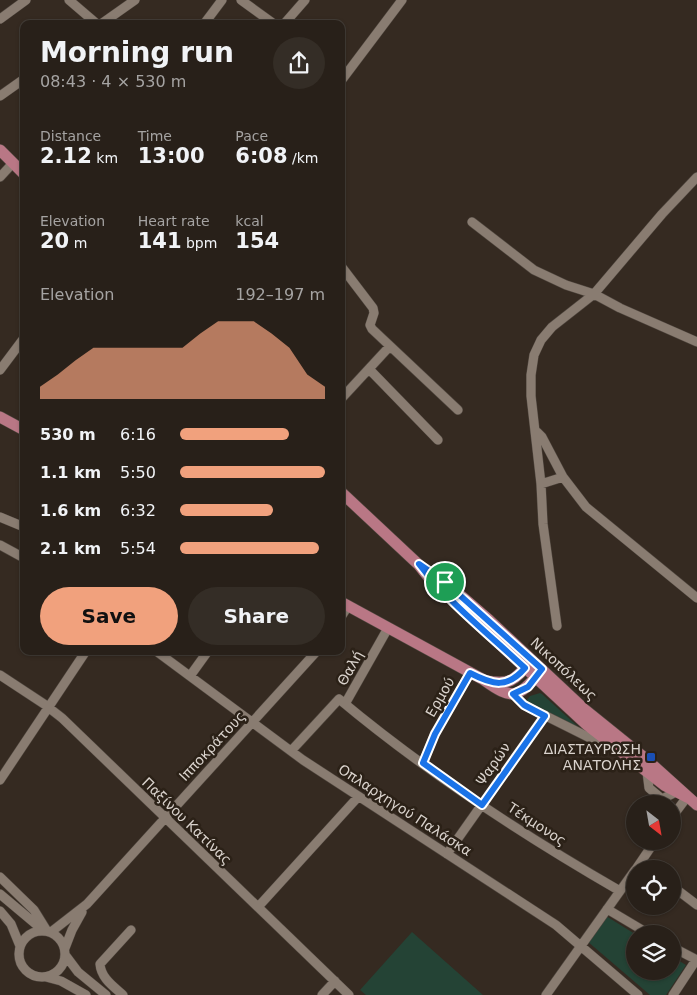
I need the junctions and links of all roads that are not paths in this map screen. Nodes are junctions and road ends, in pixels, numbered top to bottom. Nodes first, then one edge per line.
1 (69, 0) edge
2 (135, 0) edge
3 (222, 0) edge
4 (241, 0) edge
5 (305, 0) edge
6 (402, 0) edge
7 (20, 1) edge
8 (0, 19) edge
9 (94, 20) edge
10 (105, 20) edge
11 (207, 20) edge
12 (268, 20) edge
13 (288, 20) edge
14 (345, 70) edge
15 (20, 82) edge
16 (0, 96) edge
17 (0, 150) edge
18 (19, 167) edge
19 (0, 177) edge
20 (697, 177) edge
21 (472, 222) dead end
22 (345, 271) edge
23 (594, 294) junction
24 (697, 342) edge
25 (20, 343) edge
26 (390, 346) junction
27 (369, 369) junction
28 (0, 370) edge
29 (345, 395) edge
30 (458, 410) dead end
31 (0, 417) edge
32 (20, 428) edge
33 (536, 432) junction
34 (438, 440) dead end
35 (563, 477) junction
36 (541, 484) junction
37 (345, 496) edge
38 (0, 517) edge
39 (20, 525) edge
40 (0, 545) edge
41 (20, 556) edge
42 (419, 564) junction
43 (697, 598) edge
44 (345, 604) edge
45 (557, 626) dead end
46 (388, 628) junction
47 (83, 655) edge
48 (161, 655) edge
49 (204, 655) edge
50 (313, 655) edge
51 (513, 656) junction
52 (529, 664) junction
53 (470, 673) junction
54 (539, 673) junction
55 (0, 675) edge
56 (190, 676) junction
57 (488, 681) junction
58 (513, 694) junction
59 (345, 704) junction
60 (49, 707) junction
61 (545, 716) junction
62 (253, 723) junction
63 (610, 744) junction
64 (291, 751) junction
65 (423, 763) junction
66 (0, 780) edge
67 (682, 795) junction
68 (358, 797) junction
69 (697, 804) edge
70 (482, 805) junction
71 (165, 818) junction
72 (649, 850) edge
73 (447, 854) junction
74 (642, 860) edge
75 (0, 877) edge
76 (626, 882) edge
77 (620, 891) junction
78 (681, 893) edge
79 (0, 894) edge
80 (87, 904) junction
81 (697, 905) edge
82 (258, 907) junction
83 (607, 909) junction
84 (0, 911) edge
85 (634, 925) edge
86 (131, 930) dead end
87 (47, 931) junction
88 (581, 945) junction
89 (20, 946) junction
90 (65, 952) junction
91 (681, 952) edge
92 (697, 960) edge
93 (46, 977) junction
94 (335, 981) junction
95 (86, 995) edge
96 (106, 995) edge
97 (123, 995) edge
98 (322, 995) edge
99 (349, 995) edge
100 (546, 995) edge
101 (638, 995) edge
102 (673, 995) edge

1 - 9 street
2 - 10 street
3 - 11 street
4 - 12 street
5 - 13 street
6 - 14 street
7 - 8 street
15 - 16 street
17 - 18 main road
18 - 19 street
20 - 23 street
21 - 23 street
22 - 26 street
23 - 24 street
23 - 33 street
25 - 28 street
26 - 27 street
26 - 30 street
27 - 29 street
27 - 34 street
31 - 32 main road
33 - 35 street
33 - 36 street
35 - 36 street
35 - 43 street
36 - 45 street
37 - 42 main road, Νικοπόλεως
38 - 39 street
40 - 41 street
42 - 51 main road, Νικοπόλεως
42 - 52 main road, Νικοπόλεως
44 - 46 main road
46 - 53 main road
46 - 59 street, Θαλή
47 - 60 street
48 - 56 street, Οπλαρχηγού Παλάσκα
49 - 56 street
50 - 62 street, Ιπποκράτους
51 - 52 main road, Νικοπόλεως
51 - 57 main road
52 - 54 main road, Νικοπόλεως
52 - 57 main road
53 - 57 main road
53 - 65 street, Ερμού
54 - 58 main road
54 - 63 main road, Νικοπόλεως
54 - 67 main road, Νικοπόλεως
55 - 60 street, Παξίνου Κατίνας
56 - 62 street, Οπλαρχηγού Παλάσκα
57 - 58 main road
58 - 61 street
59 - 64 street, Θαλή
59 - 65 street, Τέκμονος
60 - 66 street
60 - 71 street, Παξίνου Κατίνας
61 - 63 street
61 - 70 street, Ψαρών
62 - 64 street, Οπλαρχηγού Παλάσκα
62 - 71 street, Ιπποκράτους
63 - 67 main road, Νικοπόλεως
64 - 68 street, Οπλαρχηγού Παλάσκα
65 - 70 street, Τέκμονος
67 - 69 main road, Νικοπόλεως
68 - 73 street, Οπλαρχηγού Παλάσκα
68 - 82 street
70 - 73 street, Ψαρών
70 - 77 street, Τέκμονος
71 - 80 street, Ιπποκράτους
71 - 82 street, Παξίνου Κατίνας
72 - 74 street
73 - 88 street, Οπλαρχηγού Παλάσκα
75 - 87 street
76 - 77 street
77 - 83 street
78 - 81 street
79 - 87 street
80 - 87 street, Ιπποκράτους
80 - 90 street, Ιπποκράτους
82 - 94 street, Παξίνου Κατίνας
83 - 85 street
83 - 88 street
84 - 89 street
86 - 97 street
87 - 89 street
87 - 90 street
88 - 100 street
88 - 101 street, Οπλαρχηγού Παλάσκα
89 - 93 street
90 - 93 street
90 - 96 street
91 - 92 street
92 - 102 street
93 - 95 street
94 - 98 street
94 - 99 street, Παξίνου Κατίνας

